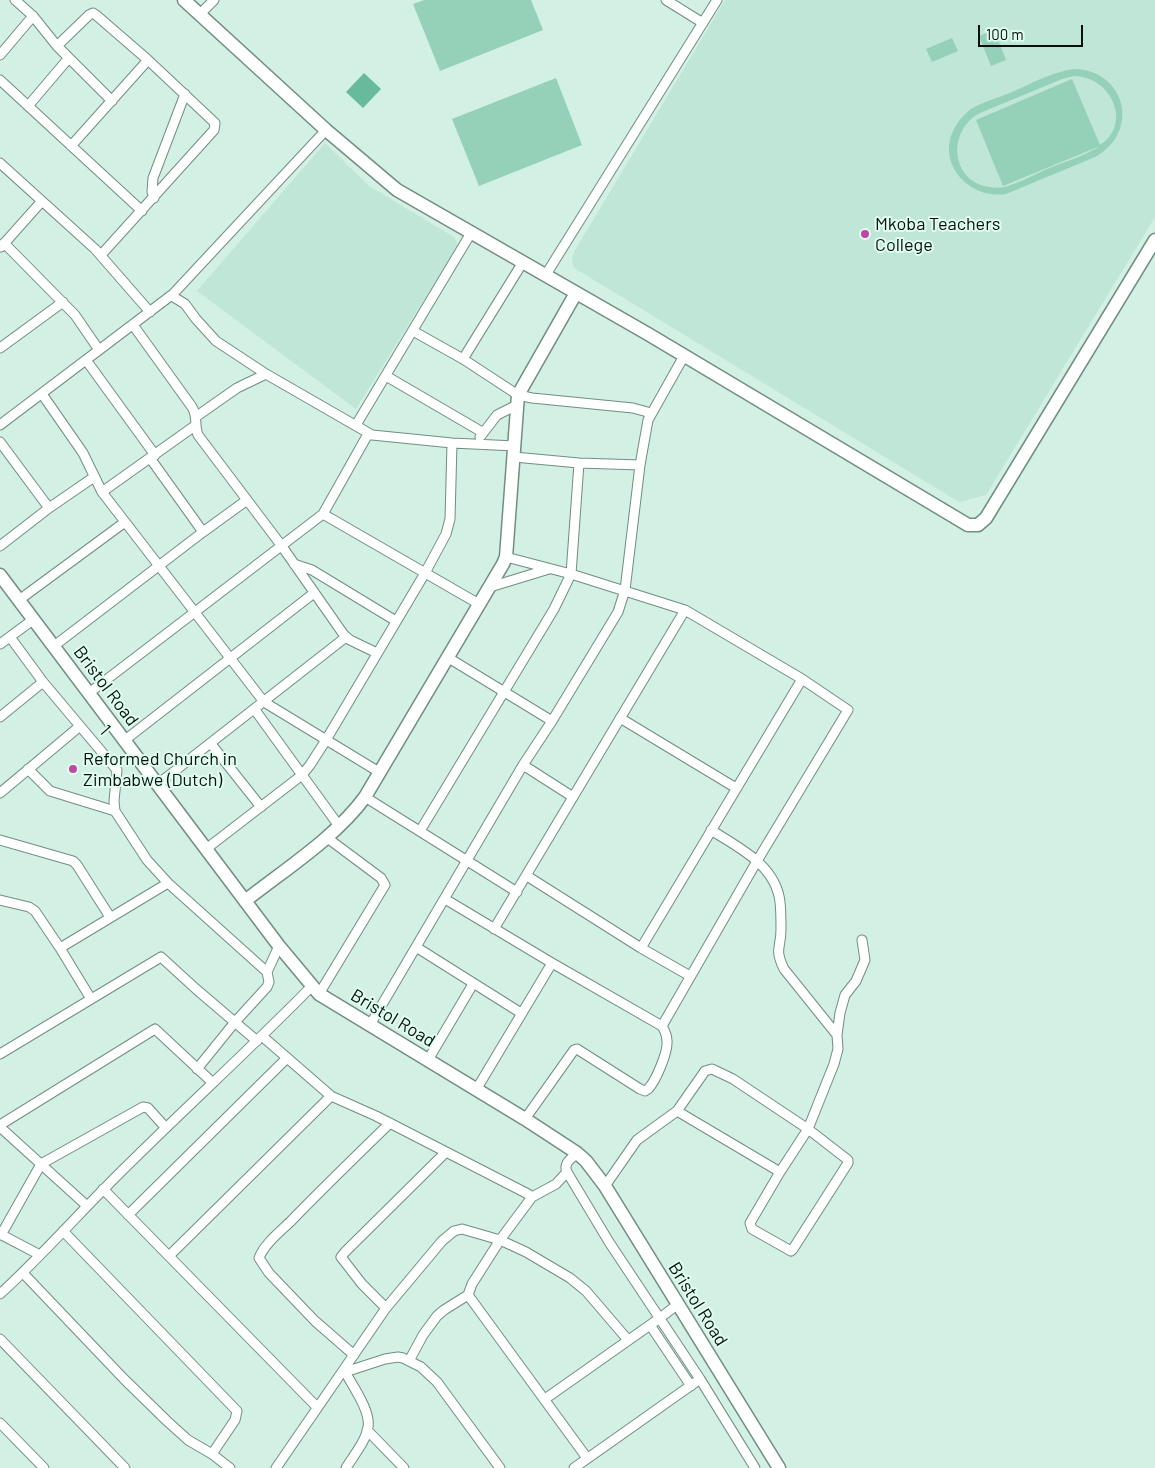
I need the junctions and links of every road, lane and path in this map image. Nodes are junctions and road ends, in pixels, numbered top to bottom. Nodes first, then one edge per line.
1 (15, 0) edge
2 (184, 0) edge
3 (214, 0) edge
4 (666, 0) edge
5 (717, 0) edge
6 (200, 14) junction
7 (33, 16) junction
8 (703, 23) junction
9 (57, 46) junction
10 (0, 55) edge
11 (68, 59) junction
12 (148, 60) junction
13 (0, 80) edge
14 (185, 94) junction
15 (112, 101) junction
16 (28, 106) junction
17 (326, 130) junction
18 (71, 146) junction
19 (0, 163) edge
20 (154, 198) junction
21 (42, 201) junction
22 (142, 211) junction
23 (471, 234) junction
24 (2, 246) edge
25 (1153, 247) edge
26 (101, 255) junction
27 (523, 262) junction
28 (545, 276) junction
29 (576, 293) junction
30 (172, 296) junction
31 (63, 302) junction
32 (150, 312) junction
33 (133, 325) junction
34 (413, 331) junction
35 (0, 347) edge
36 (99, 350) junction
37 (684, 356) junction
38 (463, 359) junction
39 (86, 360) junction
40 (266, 374) junction
41 (386, 376) junction
42 (42, 394) junction
43 (518, 400) junction
44 (651, 413) junction
45 (196, 420) junction
46 (0, 425) edge
47 (356, 425) junction
48 (482, 432) junction
49 (368, 434) junction
50 (0, 442) edge
51 (452, 443) junction
52 (478, 444) junction
53 (514, 452) junction
54 (153, 456) junction
55 (579, 463) junction
56 (640, 465) junction
57 (94, 477) junction
58 (102, 492) junction
59 (247, 500) junction
60 (49, 508) junction
61 (323, 514) junction
62 (126, 522) junction
63 (203, 532) junction
64 (1, 543) edge
65 (281, 545) junction
66 (506, 557) junction
67 (294, 564) junction
68 (159, 567) junction
69 (550, 568) junction
70 (425, 573) junction
71 (571, 574) junction
72 (0, 575) edge
73 (490, 586) junction
74 (625, 590) junction
75 (314, 593) junction
76 (19, 600) junction
77 (479, 604) junction
78 (686, 610) junction
79 (194, 612) junction
80 (34, 619) junction
81 (396, 621) junction
82 (10, 637) junction
83 (346, 637) junction
84 (0, 644) edge
85 (54, 646) junction
86 (377, 653) junction
87 (447, 657) junction
88 (229, 658) junction
89 (802, 679) junction
90 (43, 682) junction
91 (504, 692) junction
92 (89, 693) junction
93 (264, 702) junction
94 (255, 710) junction
95 (0, 717) edge
96 (620, 718) junction
97 (552, 721) junction
98 (80, 726) junction
99 (125, 740) junction
100 (326, 740) junction
101 (211, 744) junction
102 (523, 765) junction
103 (28, 769) junction
104 (379, 772) junction
105 (302, 775) junction
106 (158, 784) junction
107 (736, 788) junction
108 (0, 793) edge
109 (365, 797) junction
110 (572, 797) junction
111 (261, 807) junction
112 (115, 812) junction
113 (340, 826) junction
114 (711, 830) junction
115 (420, 831) junction
116 (326, 838) junction
117 (0, 840) edge
118 (206, 849) junction
119 (757, 860) junction
120 (467, 861) junction
121 (527, 876) junction
122 (168, 883) junction
123 (517, 892) junction
124 (445, 899) junction
125 (0, 900) edge
126 (245, 901) junction
127 (110, 917) junction
128 (494, 929) junction
129 (862, 940) dead end
130 (279, 946) junction
131 (416, 947) junction
132 (60, 948) junction
133 (641, 948) junction
134 (552, 963) junction
135 (267, 972) junction
136 (690, 976) junction
137 (473, 984) junction
138 (316, 990) junction
139 (91, 999) junction
140 (521, 1013) junction
141 (235, 1022) junction
142 (370, 1025) junction
143 (662, 1026) junction
144 (837, 1035) junction
145 (260, 1038) junction
146 (0, 1054) edge
147 (287, 1058) junction
148 (428, 1060) junction
149 (197, 1069) junction
150 (213, 1083) junction
151 (476, 1090) junction
152 (331, 1096) junction
153 (677, 1111) junction
154 (525, 1119) junction
155 (390, 1123) junction
156 (0, 1126) edge
157 (166, 1128) junction
158 (808, 1129) junction
159 (446, 1152) junction
160 (577, 1153) junction
161 (41, 1164) junction
162 (567, 1172) junction
163 (780, 1172) junction
164 (605, 1186) junction
165 (103, 1189) junction
166 (532, 1197) junction
167 (86, 1206) junction
168 (128, 1215) junction
169 (63, 1231) junction
170 (0, 1234) edge
171 (500, 1240) junction
172 (40, 1254) junction
173 (169, 1256) junction
174 (23, 1273) junction
175 (0, 1294) edge
176 (468, 1296) junction
177 (678, 1304) junction
178 (386, 1308) junction
179 (660, 1318) junction
180 (650, 1325) junction
181 (0, 1339) edge
182 (628, 1340) junction
183 (354, 1355) junction
184 (409, 1361) junction
185 (345, 1371) junction
186 (700, 1379) junction
187 (691, 1386) junction
188 (545, 1399) junction
189 (317, 1407) junction
190 (0, 1423) edge
191 (367, 1430) junction
192 (212, 1454) junction
193 (587, 1458) junction
194 (41, 1467) edge
195 (125, 1468) edge
196 (230, 1468) edge
197 (276, 1468) edge
198 (346, 1468) edge
199 (404, 1468) edge
200 (500, 1468) edge
201 (574, 1468) edge
202 (755, 1468) edge
203 (779, 1468) edge

1 - 7 street
2 - 6 street
3 - 6 street
4 - 8 street
5 - 8 street
6 - 17 street
7 - 9 street
7 - 10 street
8 - 28 street
9 - 11 street
9 - 12 street
11 - 15 street
11 - 16 street
12 - 14 street
12 - 15 street
13 - 16 street
14 - 20 street
14 - 20 street
15 - 18 street
16 - 18 street
17 - 23 street
17 - 30 street
18 - 22 street
19 - 21 street
20 - 22 street
21 - 24 street
21 - 26 street
22 - 26 street
23 - 27 street
23 - 34 street
24 - 31 street
25 - 37 street
26 - 32 street
27 - 28 street
27 - 38 street
28 - 29 street
29 - 37 street
29 - 43 street
30 - 32 street
30 - 40 street
31 - 35 street
31 - 36 street
32 - 33 street
33 - 36 street
33 - 45 street
34 - 38 street
34 - 41 street
36 - 39 street
37 - 44 street
38 - 43 street
39 - 42 street
39 - 54 street
40 - 45 street
40 - 47 street
41 - 47 street
41 - 48 street
42 - 46 street
42 - 57 street
43 - 44 street
43 - 48 street
43 - 53 street
44 - 56 street
45 - 54 street
45 - 59 street
47 - 49 street
48 - 52 street
49 - 51 street
49 - 61 street
50 - 60 street
51 - 52 street
51 - 70 street
52 - 53 street
53 - 55 street
53 - 66 street
54 - 58 street
54 - 63 street
55 - 56 street
55 - 71 street
56 - 74 street
57 - 58 street
57 - 60 street
58 - 62 street
59 - 63 street
59 - 65 street
60 - 64 street
61 - 65 street
61 - 70 street
62 - 68 street
62 - 76 street
63 - 68 street
65 - 67 street
65 - 79 street
66 - 69 street
66 - 73 street
67 - 75 street
67 - 81 street
68 - 79 street
68 - 85 street
69 - 71 street
69 - 73 street
70 - 77 street
70 - 81 street
71 - 74 street
71 - 91 street
72 - 76 street, Bristol Road
73 - 77 street
74 - 78 street
74 - 97 street
75 - 83 street
75 - 88 street
76 - 80 street, Bristol Road
77 - 87 street
78 - 89 street
78 - 96 street
79 - 88 street
79 - 92 street
80 - 82 street
80 - 85 street, Bristol Road
81 - 86 street
82 - 84 street
82 - 90 street, 1
83 - 86 street
83 - 93 street
85 - 92 street, Bristol Road
86 - 100 street
87 - 91 street
87 - 104 street
88 - 93 street
88 - 99 street
89 - 107 street
89 - 119 street
90 - 95 street
90 - 98 street, 1
91 - 97 street
91 - 115 street
92 - 99 street, Bristol Road
93 - 94 street
93 - 100 street
94 - 101 street
94 - 105 street
96 - 107 street
96 - 110 street
97 - 102 street
98 - 103 street
98 - 112 street, 1
99 - 106 street, Bristol Road
100 - 104 street
100 - 105 street
101 - 106 street
101 - 111 street
102 - 110 street
102 - 120 street
103 - 108 street
103 - 112 street
104 - 109 street
105 - 111 street
105 - 113 street
106 - 118 street, Bristol Road
107 - 114 street
109 - 113 street
109 - 115 street
110 - 121 street
111 - 118 street
112 - 122 street
113 - 116 street
114 - 119 street
114 - 133 street
115 - 120 street
116 - 126 street
116 - 138 street
117 - 127 street
118 - 126 street, Bristol Road
119 - 136 street
119 - 144 street
120 - 123 street
120 - 124 street
121 - 123 street
121 - 133 street
122 - 127 street
122 - 135 street
123 - 128 street
124 - 128 street
124 - 131 street
125 - 132 street
126 - 130 street, Bristol Road
127 - 132 street
128 - 134 street
129 - 144 street
130 - 135 street
130 - 138 street, Bristol Road
131 - 137 street
131 - 142 street
132 - 139 street
133 - 136 street
134 - 140 street
134 - 143 street
135 - 141 street
136 - 143 street
137 - 140 street
137 - 148 street
138 - 142 street, Bristol Road
138 - 145 street
139 - 141 street
139 - 146 street
140 - 151 street
141 - 145 street
141 - 149 street
142 - 148 street, Bristol Road
143 - 154 street
144 - 158 street
145 - 147 street
145 - 150 street
147 - 152 street
147 - 168 street
148 - 151 street, Bristol Road
149 - 150 street
149 - 156 street
150 - 157 street
151 - 154 street, Bristol Road
152 - 155 street
152 - 173 street
153 - 158 street
153 - 163 street
153 - 164 street
154 - 160 street, Bristol Road
155 - 159 street
155 - 183 street
156 - 161 street
157 - 161 street
157 - 165 street
158 - 163 street
158 - 163 street
159 - 166 street
159 - 178 street
160 - 162 street
160 - 164 street, Bristol Road
161 - 167 street
161 - 170 street
162 - 166 street
162 - 179 street
164 - 177 street, Bristol Road
165 - 167 street
165 - 168 street
166 - 171 street
167 - 169 street
168 - 173 street
169 - 172 street
169 - 192 street
170 - 172 street
171 - 176 street
171 - 178 street
171 - 182 street
172 - 174 street
173 - 189 street
174 - 175 street
174 - 192 street
176 - 184 street
176 - 188 street
177 - 179 street
177 - 203 street, Bristol Road
178 - 183 street
179 - 180 street
179 - 186 street
180 - 182 street
180 - 187 street
181 - 195 street
182 - 188 street
183 - 185 street
184 - 185 street
184 - 200 street
185 - 189 street
185 - 191 street
186 - 187 street
186 - 202 street
187 - 193 street
188 - 193 street
189 - 197 street
190 - 194 street
191 - 198 street
191 - 199 street
192 - 196 street
193 - 201 street

